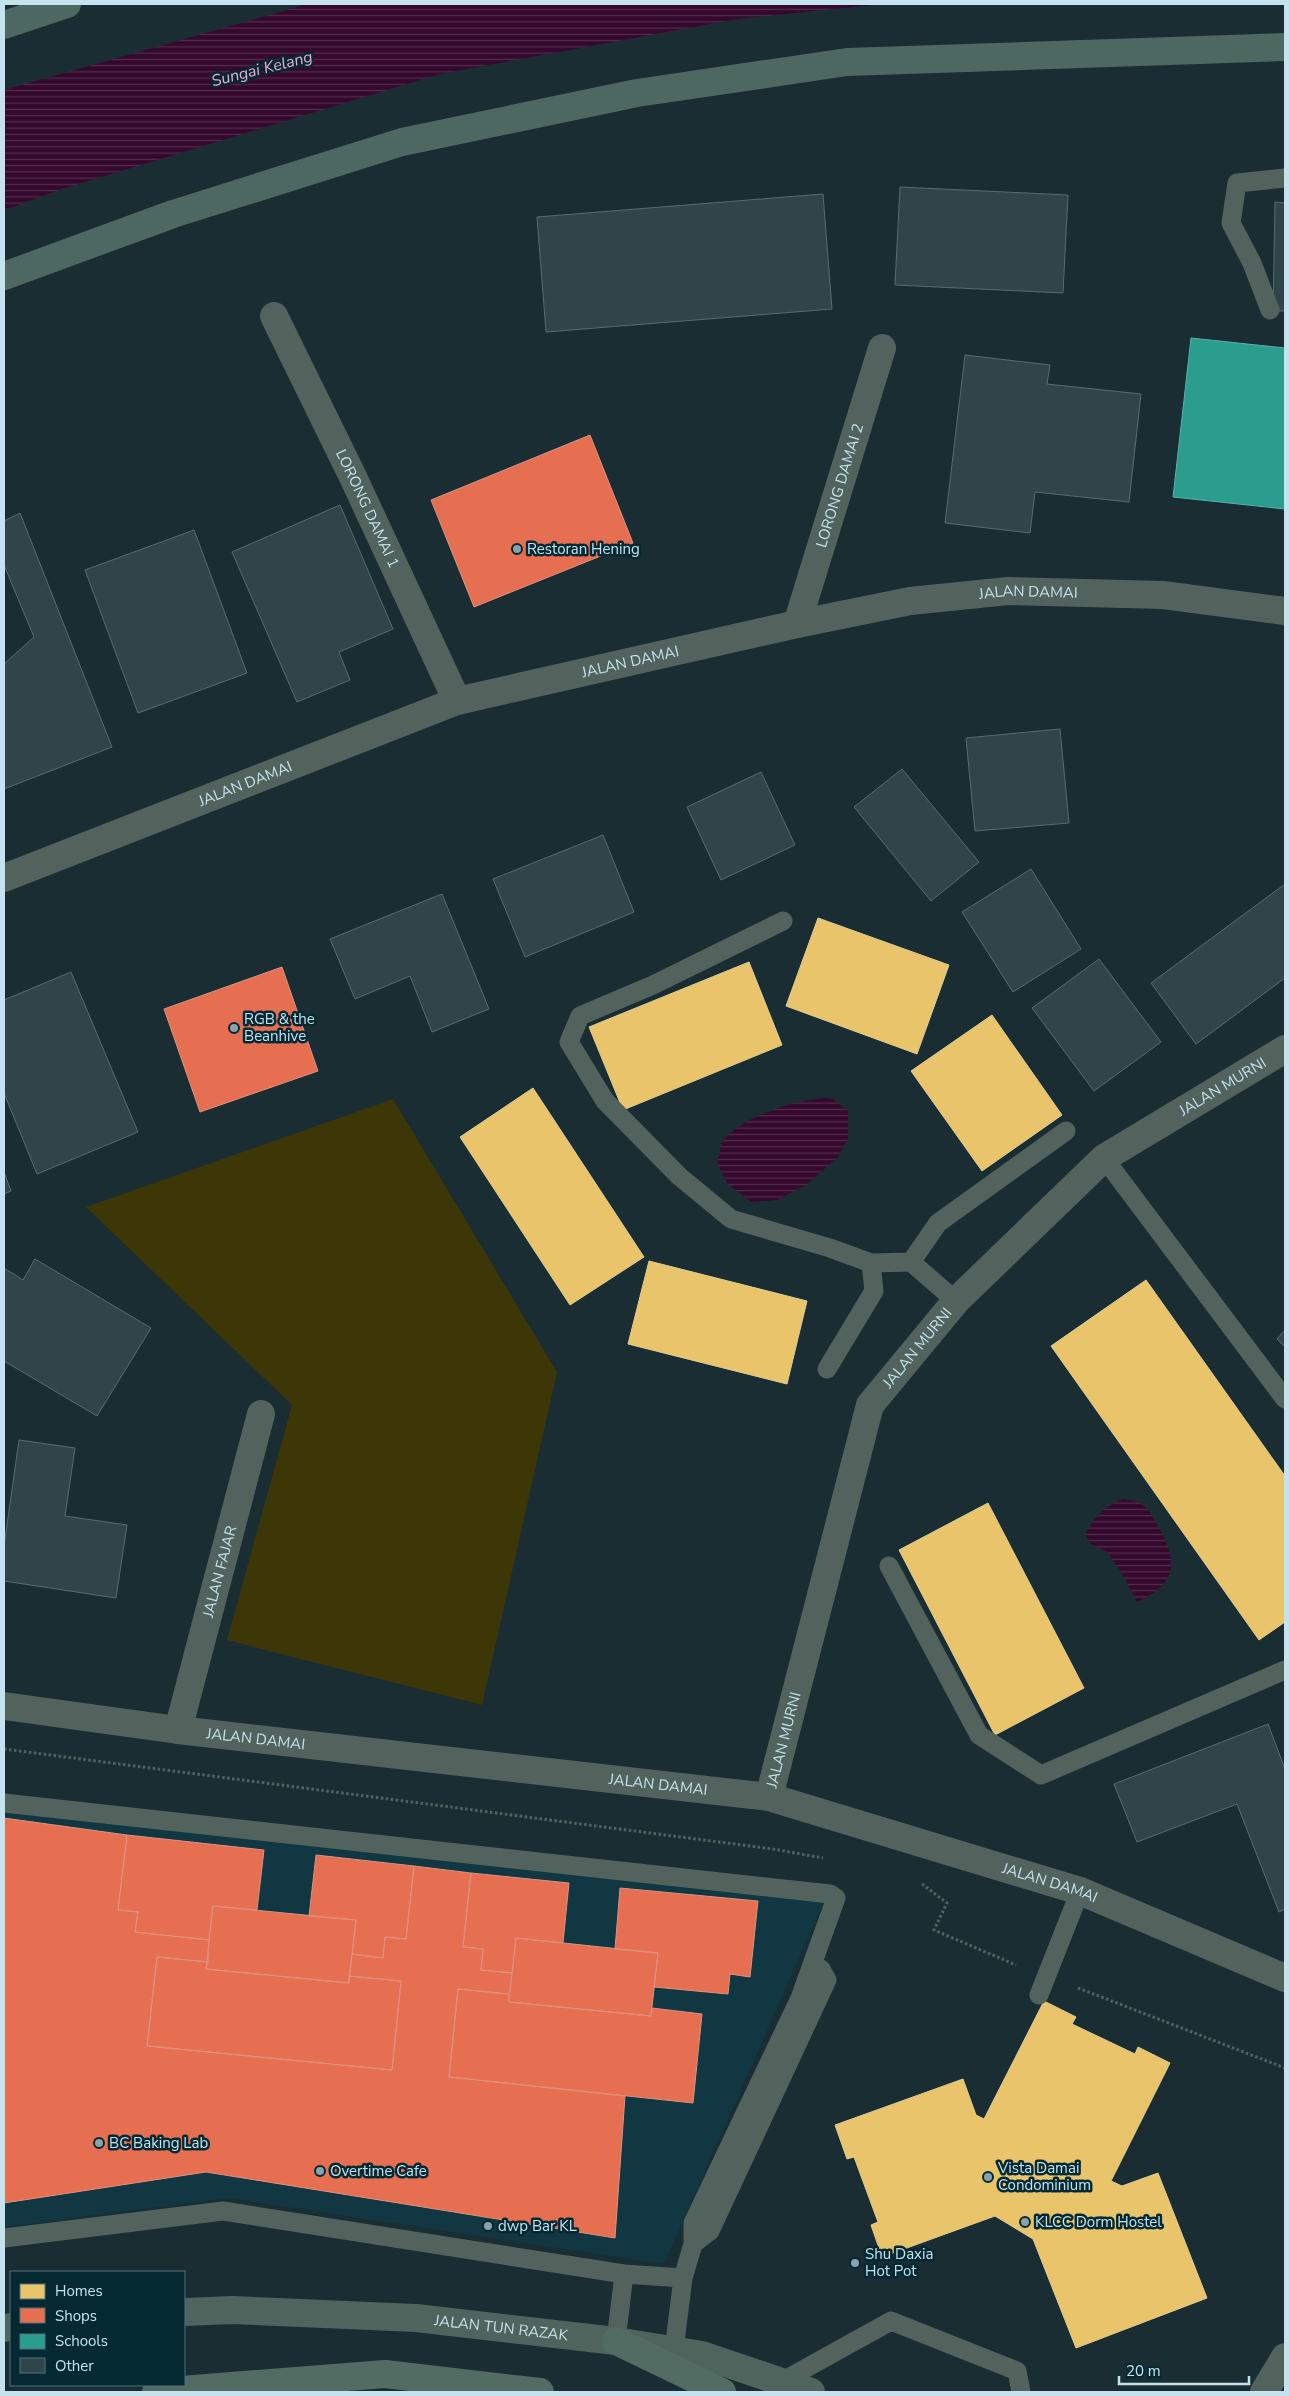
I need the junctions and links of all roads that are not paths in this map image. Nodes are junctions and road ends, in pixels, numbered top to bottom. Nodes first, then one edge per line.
1 (67, 4) edge
2 (4, 25) edge
3 (1285, 47) edge
4 (1285, 178) edge
5 (4, 276) edge
6 (1270, 310) dead end
7 (274, 316) dead end
8 (882, 348) dead end
9 (1285, 611) edge
10 (798, 624) junction
11 (456, 701) junction
12 (4, 878) edge
13 (783, 921) dead end
14 (1285, 1049) edge
15 (1066, 1131) dead end
16 (1104, 1158) junction
17 (911, 1262) junction
18 (871, 1263) junction
19 (956, 1301) junction
20 (827, 1369) dead end
21 (1285, 1399) edge
22 (261, 1414) dead end
23 (889, 1566) dead end
24 (1285, 1670) edge
25 (4, 1706) edge
26 (178, 1730) junction
27 (769, 1797) junction
28 (4, 1803) edge
29 (1080, 1891) junction
30 (1285, 1978) edge
31 (1039, 1995) dead end
32 (4, 2238) edge
33 (624, 2274) junction
34 (684, 2278) junction
35 (185, 2312) edge
36 (616, 2341) junction
37 (674, 2350) junction
38 (1285, 2357) edge
39 (781, 2382) junction
40 (156, 2392) edge
41 (540, 2392) edge
42 (722, 2392) edge
43 (811, 2392) edge
44 (1021, 2392) edge
45 (1264, 2392) edge

1 - 2 highway
3 - 5 highway
4 - 6 lane
7 - 11 street, LORONG DAMAI 1
8 - 10 street, LORONG DAMAI 2
9 - 10 street, JALAN DAMAI
10 - 11 street, JALAN DAMAI
11 - 12 street, JALAN DAMAI
13 - 18 lane
14 - 16 street, JALAN MURNI
15 - 17 lane
16 - 19 street, JALAN MURNI
16 - 21 lane
17 - 18 lane
17 - 19 lane
18 - 20 lane
19 - 27 street, JALAN MURNI
22 - 26 street, JALAN FAJAR
23 - 24 lane
25 - 26 street, JALAN DAMAI
26 - 27 street, JALAN DAMAI
27 - 29 street, JALAN DAMAI
28 - 34 lane
29 - 30 street, JALAN DAMAI
29 - 31 lane
32 - 33 lane
33 - 34 lane
33 - 36 lane
34 - 37 lane
35 - 36 main road, JALAN TUN RAZAK
36 - 37 main road, JALAN TUN RAZAK
36 - 42 main road
37 - 39 main road, JALAN TUN RAZAK
38 - 45 street
39 - 43 main road, JALAN TUN RAZAK
39 - 44 lane
40 - 41 main road

